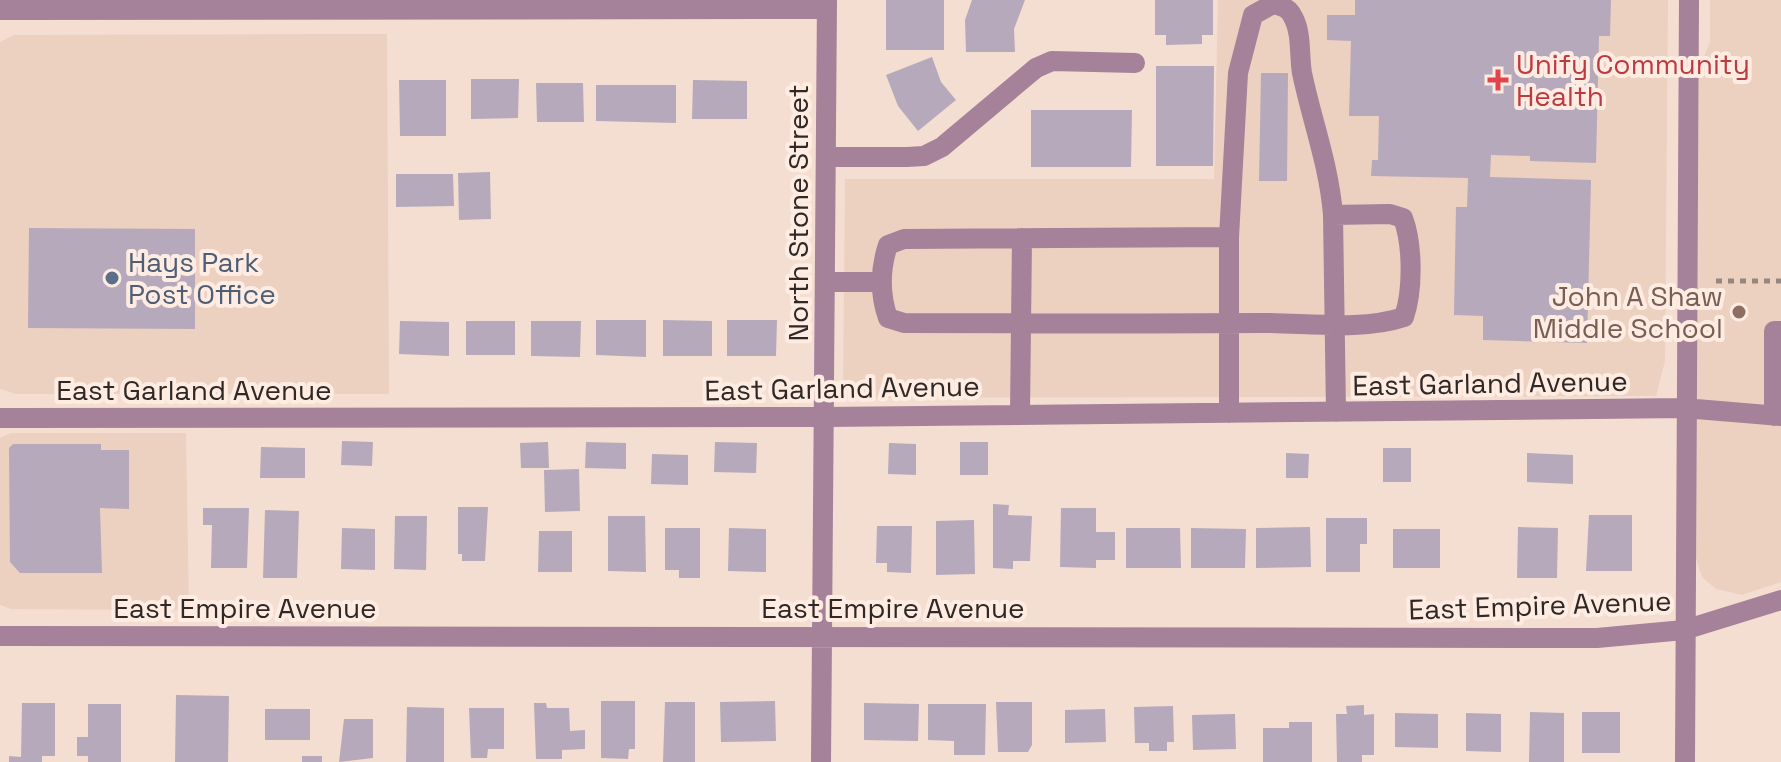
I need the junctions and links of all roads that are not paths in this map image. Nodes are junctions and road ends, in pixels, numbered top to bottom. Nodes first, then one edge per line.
1 (1689, 0) edge
2 (827, 5) edge
3 (0, 10) edge
4 (1135, 63) dead end
5 (826, 157) junction
6 (1333, 215) junction
7 (1229, 237) junction
8 (1022, 238) junction
9 (826, 282) junction
10 (882, 282) junction
11 (1022, 323) junction
12 (1228, 323) junction
13 (1335, 323) junction
14 (1781, 331) edge
15 (1684, 408) junction
16 (1336, 412) junction
17 (1229, 413) junction
18 (1020, 414) junction
19 (1778, 416) edge
20 (826, 417) junction
21 (0, 418) edge
22 (1781, 600) edge
23 (1684, 630) junction
24 (0, 636) edge
25 (821, 636) junction
26 (821, 762) edge
27 (1685, 762) edge

1 - 15 street
2 - 3 street
2 - 5 street, North Stone Street
4 - 5 street
5 - 9 street, North Stone Street
6 - 7 street
6 - 13 street
6 - 13 street
7 - 8 street
7 - 12 street
8 - 10 street
8 - 11 street
9 - 10 street
9 - 20 street, North Stone Street
10 - 11 street
11 - 12 street
11 - 18 street
12 - 13 street
12 - 17 street
13 - 16 street
14 - 19 street
15 - 16 street, East Garland Avenue
15 - 19 street, East Garland Avenue
15 - 23 street
16 - 17 street, East Garland Avenue
17 - 18 street, East Garland Avenue
18 - 20 street, East Garland Avenue
20 - 21 street, East Garland Avenue
20 - 25 street, North Stone Street
22 - 23 street, East Empire Avenue
23 - 25 street, East Empire Avenue
23 - 27 street
24 - 25 street, East Empire Avenue
25 - 26 street, North Stone Street

